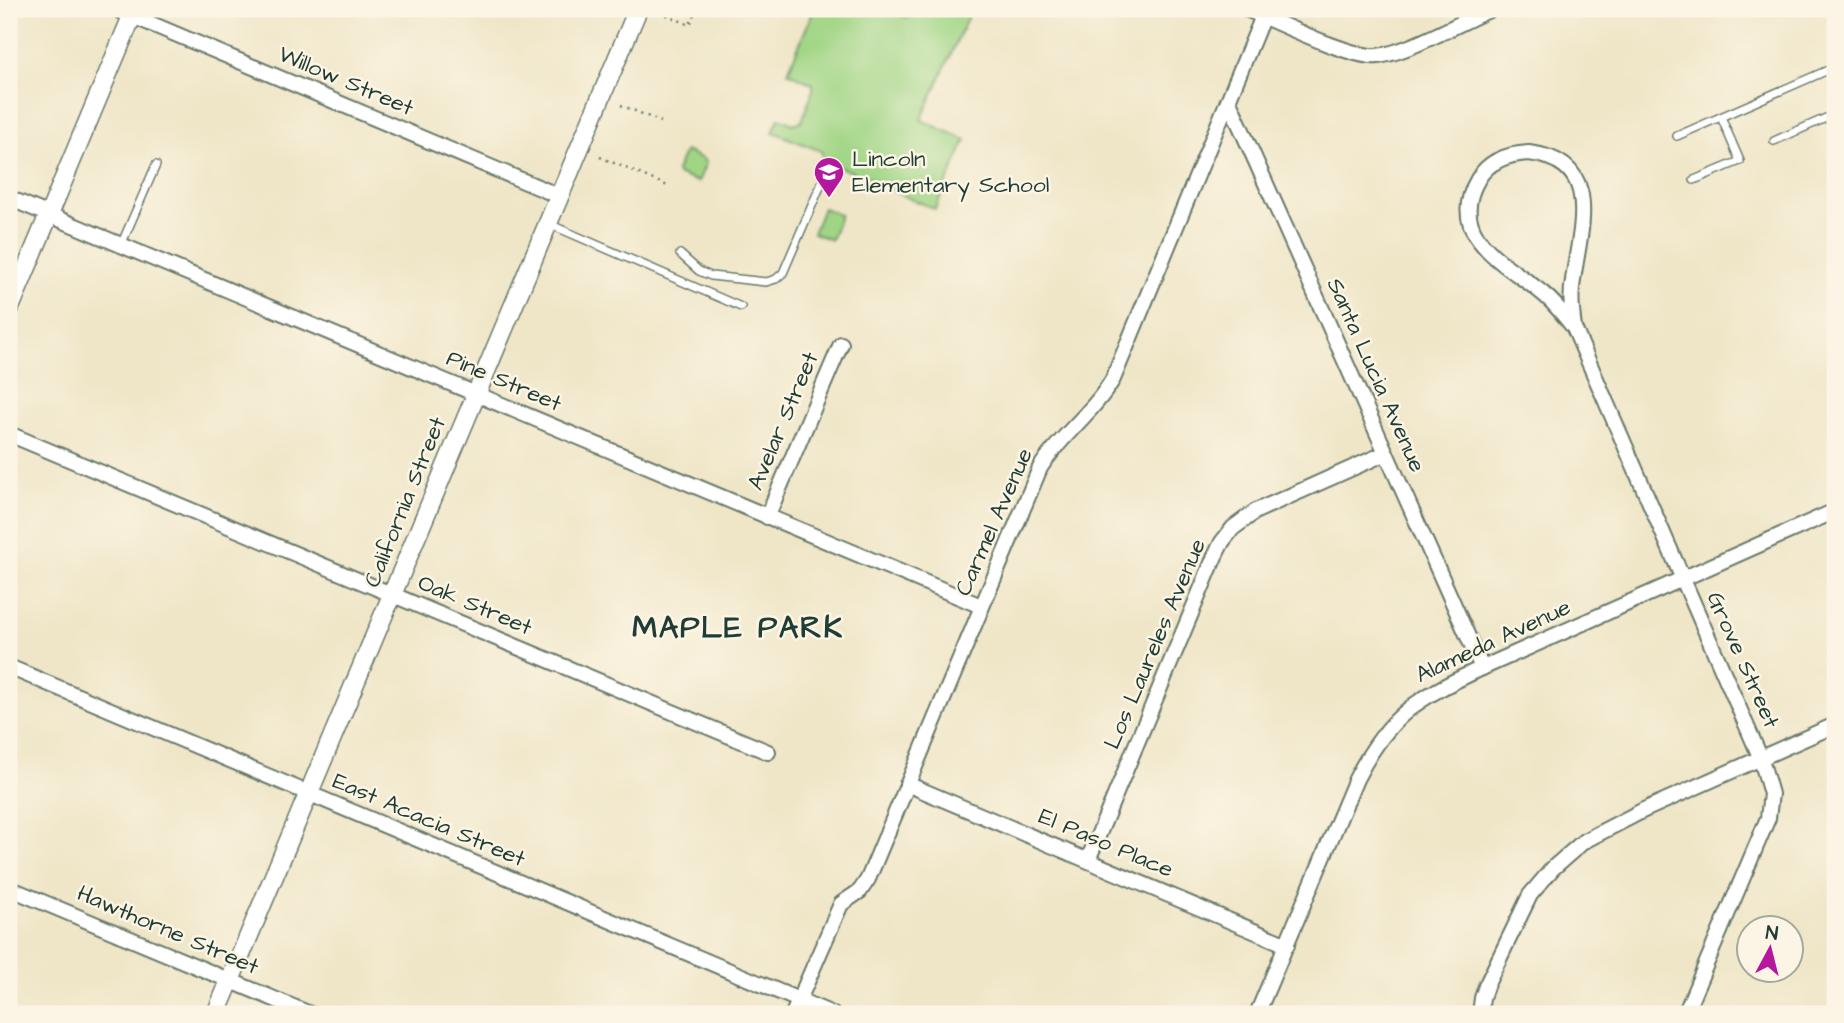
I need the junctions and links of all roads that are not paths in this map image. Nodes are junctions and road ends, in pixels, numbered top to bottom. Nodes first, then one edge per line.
1 (638, 9) edge
2 (1246, 9) edge
3 (1491, 9) edge
4 (128, 11) edge
5 (1264, 16) junction
6 (1835, 67) edge
7 (1229, 100) junction
8 (1835, 114) edge
9 (1721, 117) junction
10 (1677, 136) dead end
11 (1774, 141) dead end
12 (156, 165) dead end
13 (1694, 180) dead end
14 (822, 182) dead end
15 (559, 196) junction
16 (9, 198) edge
17 (48, 214) junction
18 (548, 223) junction
19 (121, 245) junction
20 (680, 254) dead end
21 (1572, 281) junction
22 (1543, 293) junction
23 (741, 307) dead end
24 (9, 310) edge
25 (1574, 328) junction
26 (841, 344) dead end
27 (477, 394) junction
28 (9, 433) edge
29 (1386, 453) junction
30 (1835, 512) edge
31 (767, 517) junction
32 (1683, 579) junction
33 (393, 596) junction
34 (981, 606) junction
35 (9, 667) edge
36 (1482, 668) junction
37 (1835, 725) edge
38 (768, 752) dead end
39 (1761, 759) junction
40 (907, 784) junction
41 (309, 794) junction
42 (1088, 860) junction
43 (9, 888) edge
44 (1287, 945) junction
45 (230, 981) junction
46 (796, 1007) edge
47 (216, 1014) edge
48 (310, 1014) edge
49 (832, 1014) edge
50 (1257, 1014) edge
51 (1480, 1014) edge
52 (1685, 1014) edge

1 - 15 street, California Street
2 - 5 street
3 - 5 street
4 - 15 street, Willow Street
4 - 17 street
5 - 7 street, Carmel Avenue
6 - 9 lane
7 - 29 street, Santa Lucia Avenue
7 - 34 street, Carmel Avenue
8 - 11 lane
9 - 10 lane
9 - 13 lane
12 - 19 lane
14 - 20 lane
15 - 18 street, California Street
16 - 17 street, Pine Street
17 - 19 street, Pine Street
17 - 24 street
18 - 23 lane
18 - 27 street, California Street
19 - 27 street, Pine Street
21 - 22 street
21 - 22 street, Grove Street
21 - 25 street, Grove Street
22 - 25 street, Grove Street
25 - 32 street, Grove Street
26 - 31 street, Avelar Street
27 - 31 street, Pine Street
27 - 33 street, California Street
28 - 33 street, Oak Street
29 - 36 street, Santa Lucia Avenue
29 - 42 street, Los Laureles Avenue
30 - 32 street, Alameda Avenue
31 - 34 street, Pine Street
32 - 36 street, Alameda Avenue
32 - 39 street, Grove Street
33 - 38 street, Oak Street
33 - 41 street, California Street
34 - 40 street, Carmel Avenue
35 - 41 street, East Acacia Street
36 - 44 street, Alameda Avenue
37 - 39 street
39 - 51 street
39 - 52 street, Grove Street
40 - 42 street, El Paso Place
40 - 46 street, Carmel Avenue
41 - 45 street, California Street
41 - 46 street, East Acacia Street
42 - 44 street, El Paso Place
43 - 45 street, Hawthorne Street
44 - 50 street, Alameda Avenue
45 - 47 street, California Street
45 - 48 street, Hawthorne Street
46 - 49 street, East Acacia Street

